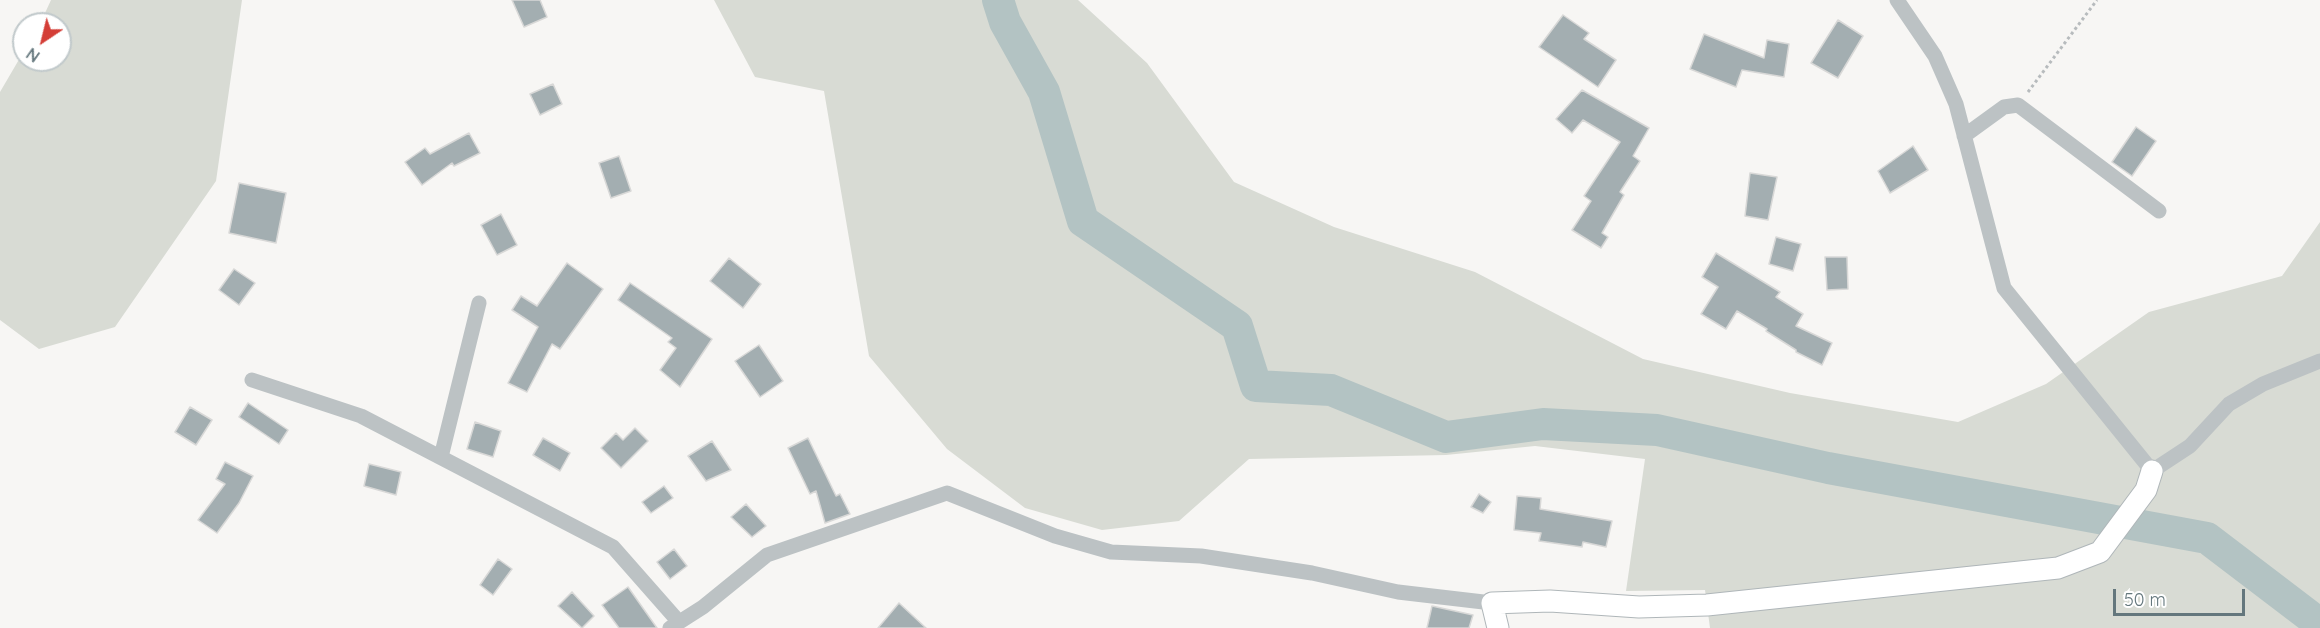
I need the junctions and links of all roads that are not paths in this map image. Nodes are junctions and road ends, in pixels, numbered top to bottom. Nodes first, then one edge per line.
1 (1897, 0) edge
2 (1964, 136) junction
3 (2159, 211) dead end
4 (479, 303) dead end
5 (2320, 361) edge
6 (252, 380) dead end
7 (441, 457) junction
8 (2149, 480) junction
9 (1492, 603) junction
10 (674, 625) edge
11 (1498, 628) edge

1 - 2 street
2 - 3 street
2 - 8 street
4 - 7 street
5 - 8 street
6 - 7 street
7 - 10 street
8 - 9 street
9 - 10 street
9 - 11 street

